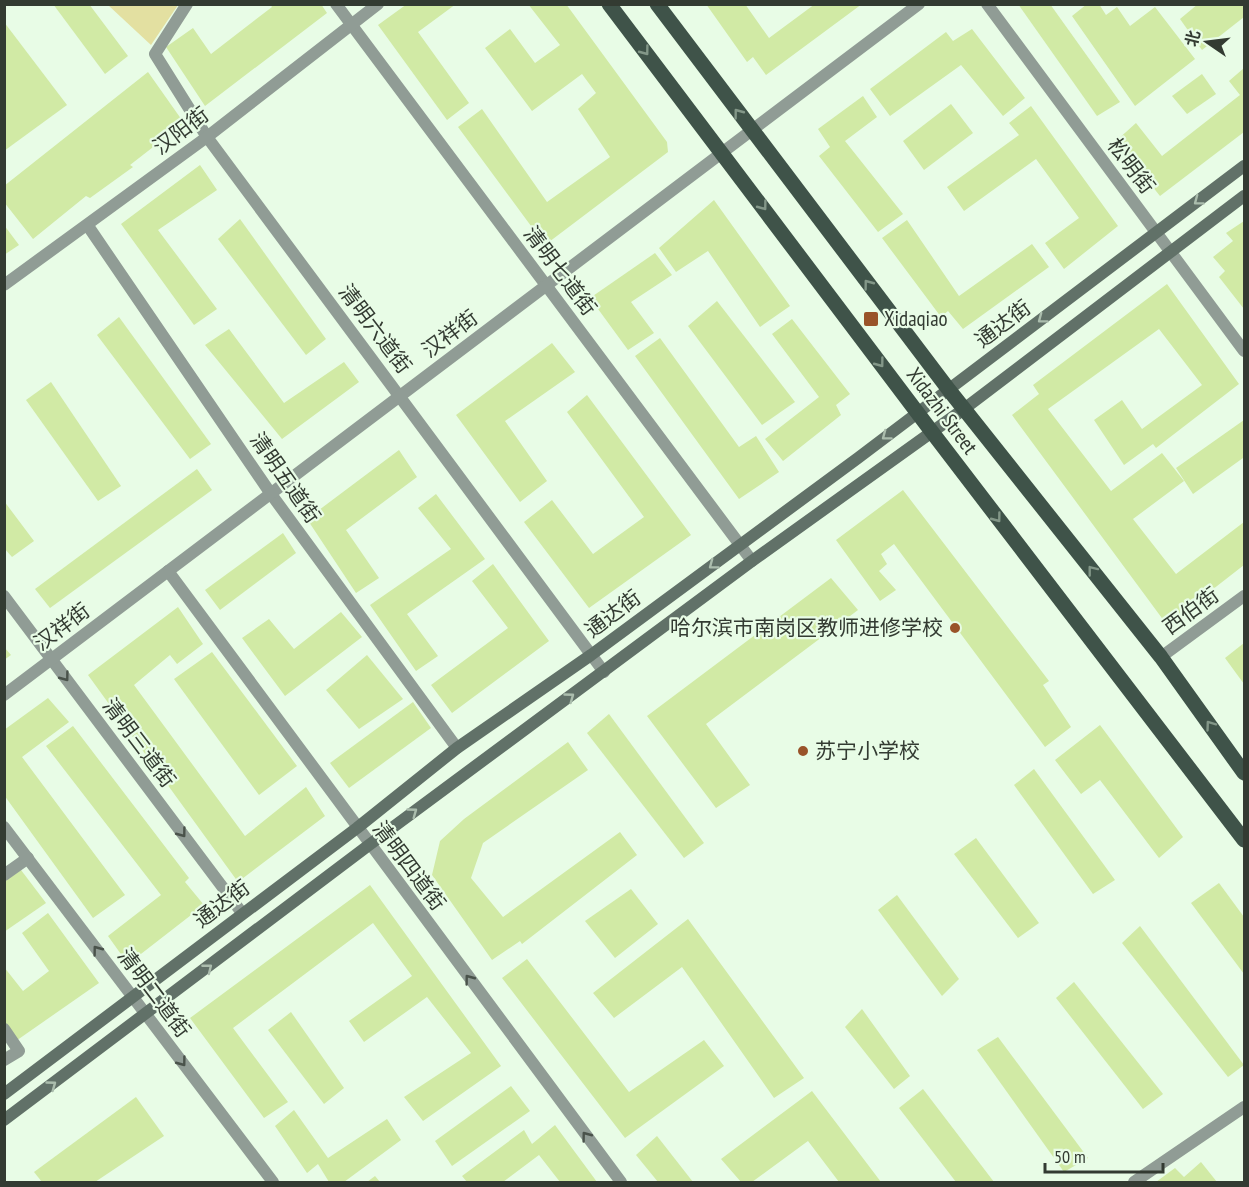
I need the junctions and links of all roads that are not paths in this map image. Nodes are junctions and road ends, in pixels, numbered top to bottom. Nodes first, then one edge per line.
1 (187, 4) edge
2 (336, 4) edge
3 (378, 4) edge
4 (609, 4) edge
5 (657, 4) edge
6 (919, 4) edge
7 (987, 4) edge
8 (351, 25) junction
9 (752, 131) junction
10 (207, 137) junction
11 (723, 153) junction
12 (1245, 166) edge
13 (1245, 196) edge
14 (88, 226) junction
15 (1156, 232) junction
16 (1171, 252) junction
17 (4, 285) edge
18 (546, 286) junction
19 (1245, 351) edge
20 (949, 390) junction
21 (401, 396) junction
22 (964, 409) junction
23 (917, 413) junction
24 (932, 432) junction
25 (271, 494) junction
26 (740, 544) junction
27 (752, 561) junction
28 (168, 572) junction
29 (4, 596) edge
30 (1245, 596) edge
31 (591, 655) junction
32 (1161, 657) junction
33 (52, 659) junction
34 (604, 672) junction
35 (4, 695) edge
36 (458, 748) junction
37 (1245, 773) edge
38 (4, 827) edge
39 (357, 828) junction
40 (1245, 840) edge
41 (369, 845) junction
42 (28, 858) junction
43 (4, 875) edge
44 (242, 913) junction
45 (132, 996) junction
46 (147, 1015) junction
47 (4, 1029) edge
48 (4, 1060) edge
49 (4, 1094) edge
50 (1245, 1107) edge
51 (4, 1120) edge
52 (273, 1182) edge
53 (621, 1182) edge
54 (1134, 1182) edge

1 - 10 street, 清明六道街
2 - 8 street, 清明七道街
3 - 8 street, 汉阳街
4 -> 11 main road, Xidazhi Street
9 -> 5 main road, Xidazhi Street
6 - 9 street, 汉祥街
7 - 15 street, 松明街
8 - 10 street, 汉阳街
8 - 18 street, 清明七道街
9 - 11 street, 汉祥街
20 -> 9 main road, Xidazhi Street
10 - 14 street, 汉阳街
10 - 21 street, 清明六道街
11 - 18 street, 汉祥街
11 -> 23 main road, Xidazhi Street
12 -> 15 main road, 通达街
13 - 16 main road, 通达街
14 - 17 street, 汉阳街
14 - 25 street, 清明五道街
15 - 16 street, 松明街
15 -> 20 main road, 通达街
16 - 19 street, 松明街
16 - 22 main road, 通达街
18 - 21 street, 汉祥街
18 - 26 street, 清明七道街
20 - 22 main road, Xidazhi Street
20 - 23 main road, 通达街
21 - 25 street, 汉祥街
21 - 31 street, 清明六道街
22 - 24 main road, 通达街
32 -> 22 main road, Xidazhi Street
23 - 24 main road, Xidazhi Street
23 -> 26 main road, 通达街
24 - 27 main road, 通达街
24 -> 40 main road, Xidazhi Street
25 - 28 street, 汉祥街
25 - 36 street, 清明五道街
26 - 27 street, 清明七道街
26 -> 31 main road, 通达街
27 - 34 main road, 通达街
28 - 33 street, 汉祥街
28 - 39 street, 清明四道街
29 - 33 street, 清明三道街
30 - 32 street, 西伯街
31 - 34 street, 清明六道街
31 - 36 main road, 通达街
37 -> 32 main road, Xidazhi Street
33 - 35 street, 汉祥街
33 -> 44 street, 清明三道街
41 -> 34 main road, 通达街
36 - 39 main road, 通达街
38 - 42 street, 清明二道街
39 - 41 street, 清明四道街
39 - 44 main road, 通达街
46 -> 41 main road, 通达街
53 -> 41 street, 清明四道街
42 - 43 street
45 -> 42 street, 清明二道街
44 - 45 main road, 通达街
45 - 46 street, 清明二道街
45 - 49 main road, 通达街
51 -> 46 main road, 通达街
46 -> 52 street, 清明二道街
47 - 48 street
50 - 54 street

